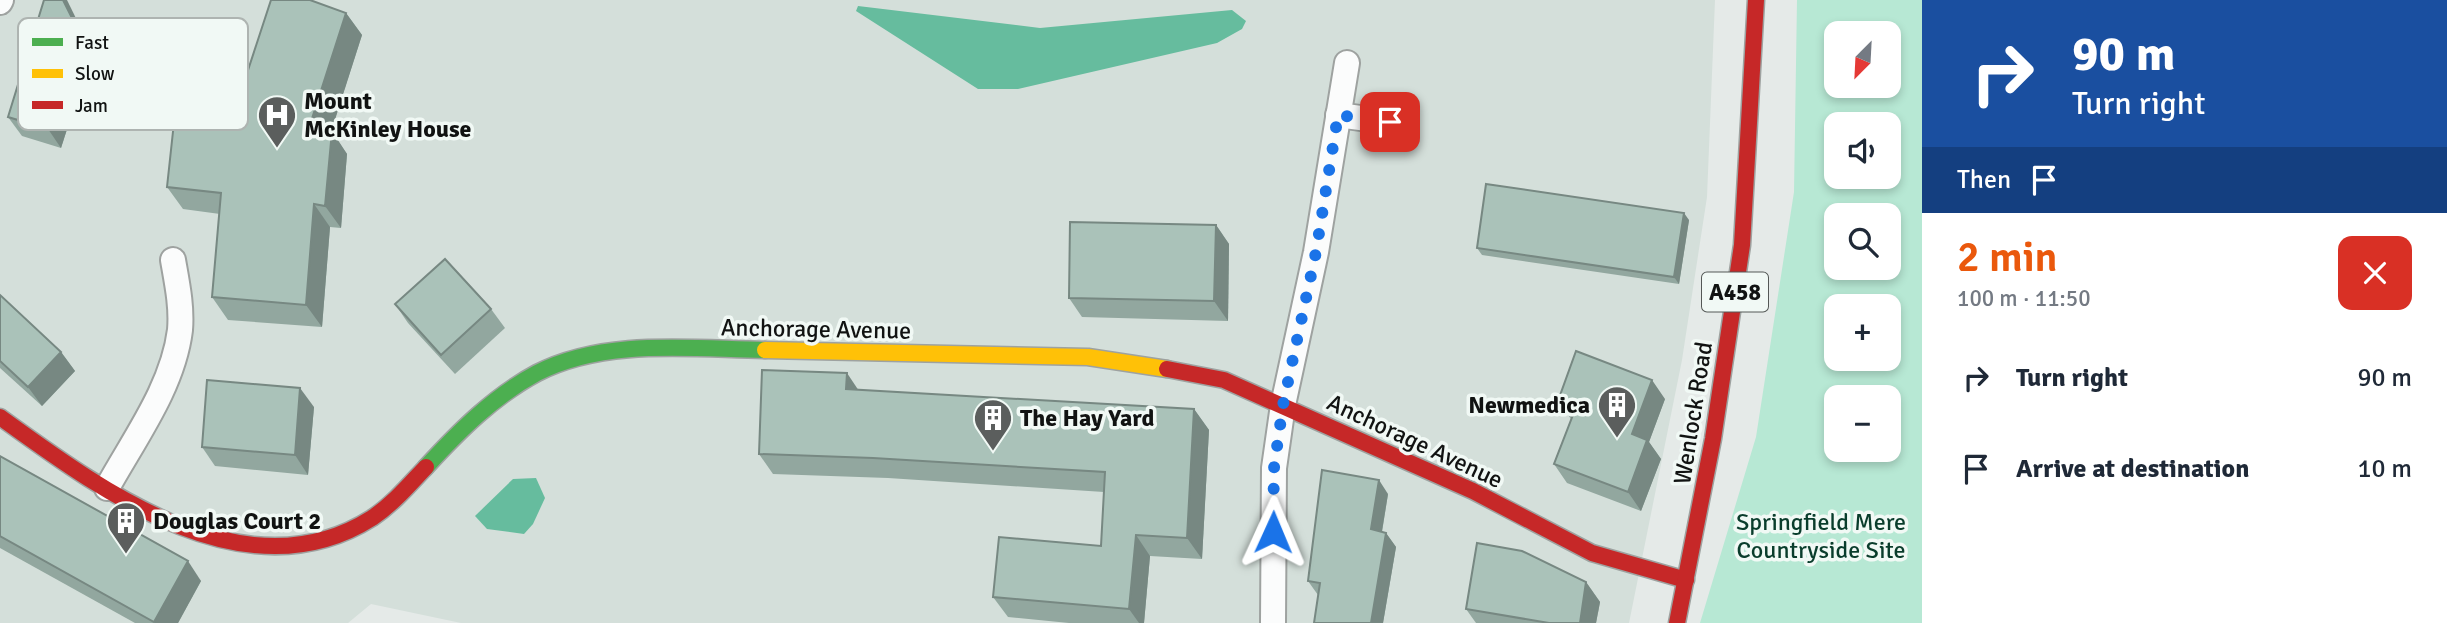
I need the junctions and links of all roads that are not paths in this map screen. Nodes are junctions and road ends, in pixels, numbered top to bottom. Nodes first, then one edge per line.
1 (1756, 0) edge
2 (1346, 63) dead end
3 (1338, 115) junction
4 (1390, 122) dead end
5 (173, 260) dead end
6 (1283, 405) junction
7 (0, 417) edge
8 (107, 488) junction
9 (1686, 580) junction
10 (1273, 623) edge
11 (1677, 623) edge

1 - 9 street, Wenlock Road / A458
2 - 3 street
3 - 4 street
3 - 6 street
5 - 8 street
6 - 8 street, Anchorage Avenue
6 - 9 street, Anchorage Avenue
6 - 10 street
7 - 8 street, Anchorage Avenue
9 - 11 street, Wenlock Road / A458

